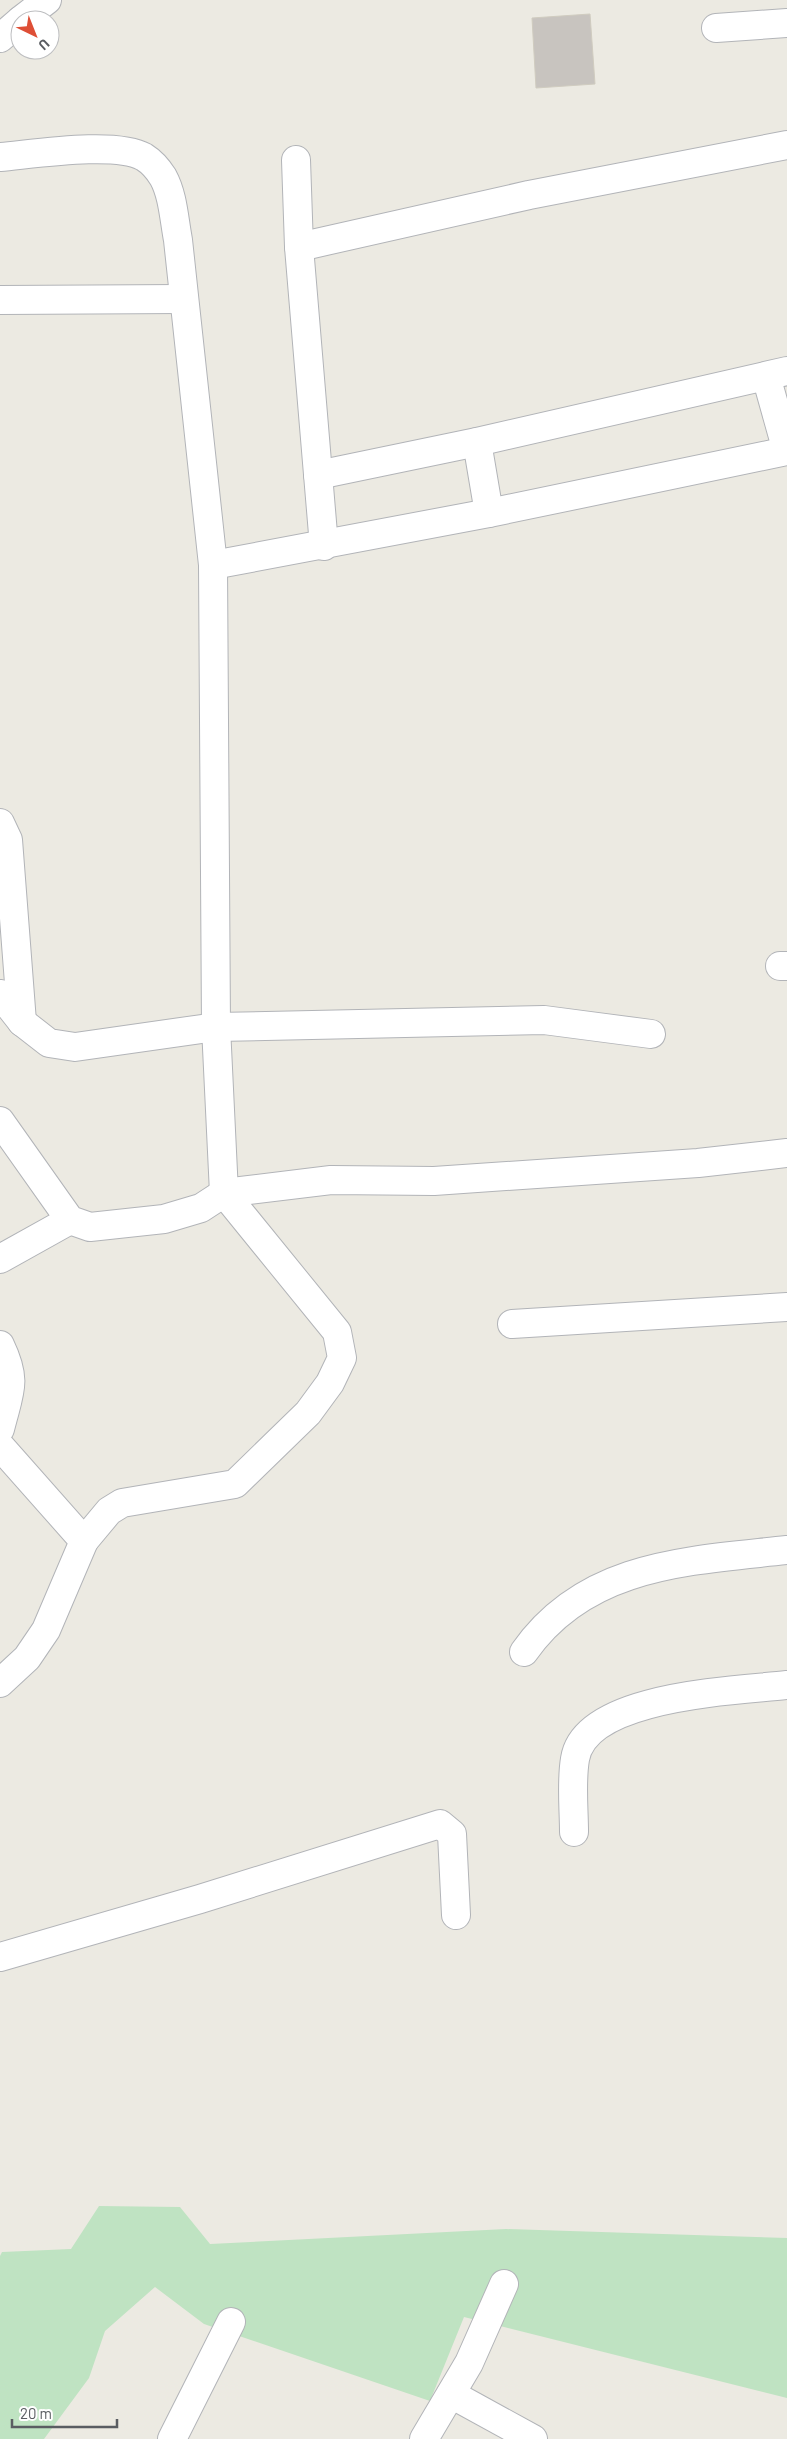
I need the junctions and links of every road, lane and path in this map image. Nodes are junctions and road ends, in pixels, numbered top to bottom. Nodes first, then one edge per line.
1 (47, 0) edge
2 (35, 10) edge
3 (787, 23) edge
4 (716, 28) dead end
5 (10, 30) edge
6 (0, 38) edge
7 (787, 145) edge
8 (0, 157) edge
9 (296, 160) dead end
10 (298, 247) junction
11 (183, 299) junction
12 (0, 300) edge
13 (776, 373) edge
14 (477, 442) junction
15 (787, 451) edge
16 (318, 475) junction
17 (489, 513) junction
18 (324, 546) junction
19 (213, 565) junction
20 (0, 823) edge
21 (0, 994) edge
22 (22, 1022) junction
23 (216, 1027) junction
24 (651, 1034) dead end
25 (0, 1121) edge
26 (787, 1153) edge
27 (224, 1193) junction
28 (70, 1220) junction
29 (0, 1259) edge
30 (787, 1307) edge
31 (512, 1324) dead end
32 (0, 1345) edge
33 (0, 1429) edge
34 (0, 1446) edge
35 (84, 1541) junction
36 (787, 1550) edge
37 (524, 1652) dead end
38 (0, 1683) edge
39 (787, 1684) edge
40 (574, 1832) dead end
41 (456, 1915) dead end
42 (0, 1958) edge
43 (504, 2284) dead end
44 (231, 2322) dead end
45 (451, 2394) junction
46 (172, 2439) edge
47 (424, 2439) edge
48 (534, 2439) edge

1 - 2 street
3 - 4 street
5 - 6 street
7 - 10 street
8 - 11 street
9 - 10 street
10 - 16 street
11 - 12 street
11 - 19 street
13 - 14 street
13 - 15 street
14 - 16 street
14 - 17 street
15 - 17 street
16 - 18 street
17 - 18 street
18 - 19 street
19 - 23 street
20 - 22 street
21 - 22 street
22 - 23 street
23 - 24 street
23 - 27 street
25 - 28 street
26 - 27 street
27 - 28 street
27 - 35 street
28 - 29 street
30 - 31 street
32 - 33 street
34 - 35 street
35 - 38 street
36 - 37 street
39 - 40 street
41 - 42 street
43 - 45 street
44 - 46 street
45 - 47 street
45 - 48 street

